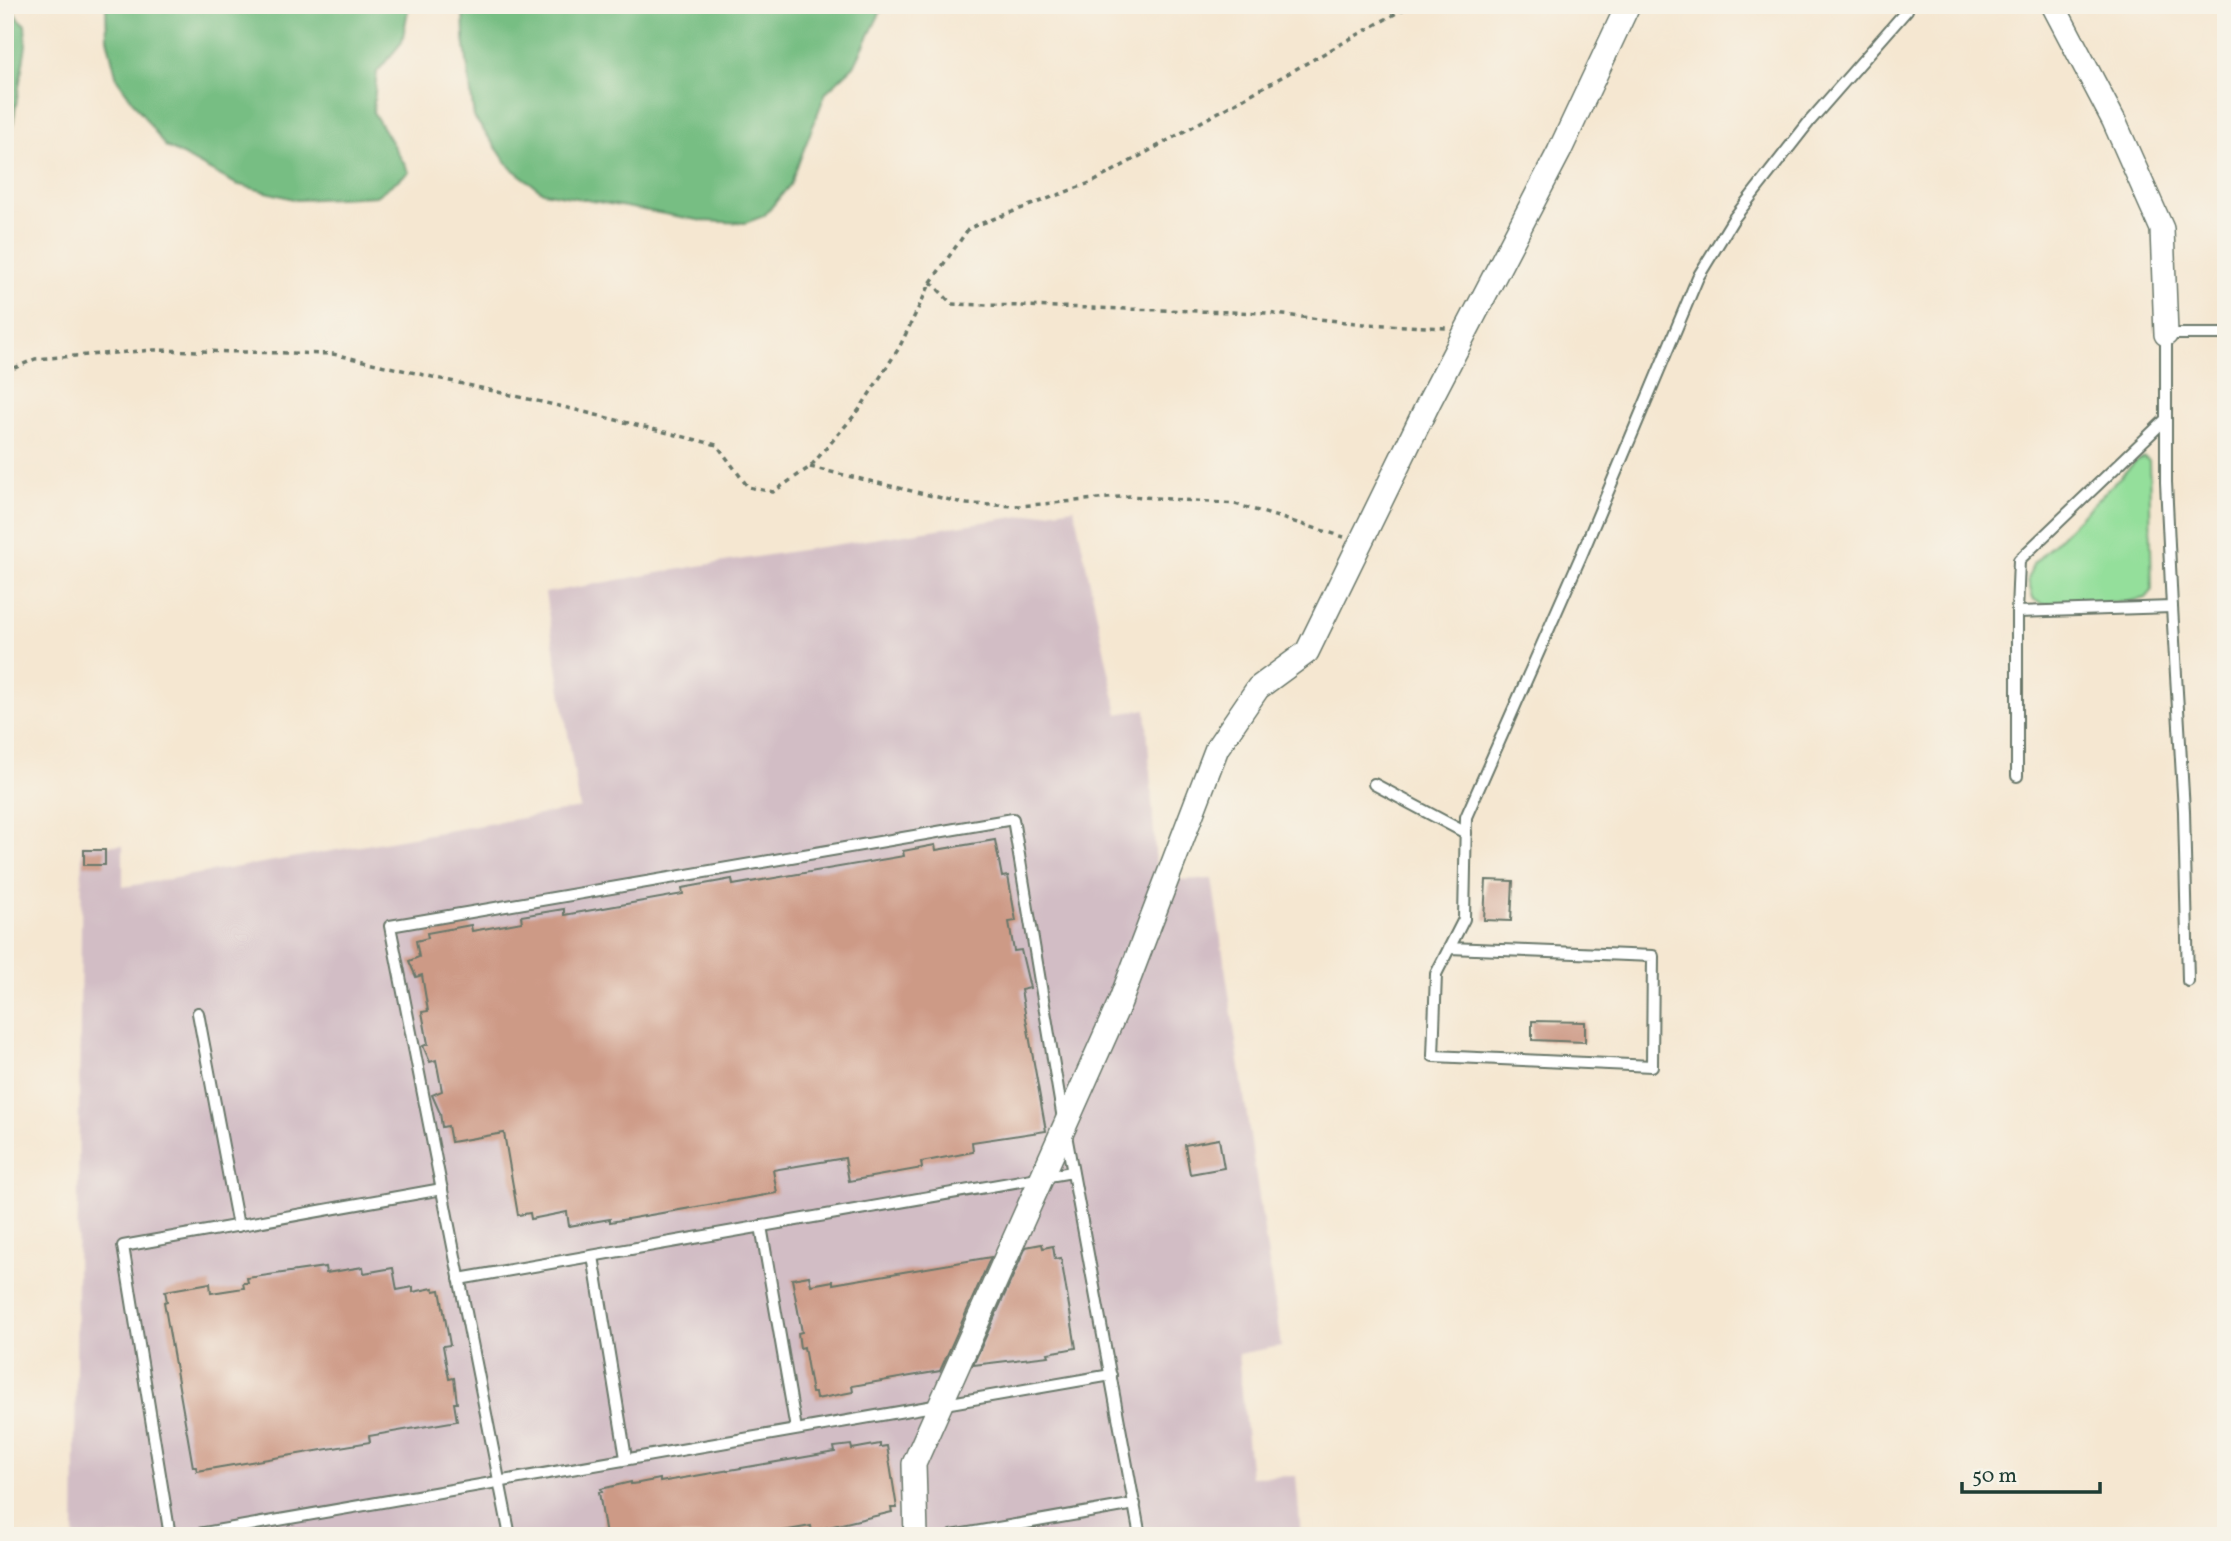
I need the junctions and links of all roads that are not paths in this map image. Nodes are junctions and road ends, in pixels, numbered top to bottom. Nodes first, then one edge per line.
1 (1628, 5) edge
2 (1908, 5) edge
3 (2053, 5) edge
4 (2166, 334) junction
5 (2226, 334) edge
6 (2165, 420) junction
7 (2172, 607) junction
8 (2017, 612) junction
9 (2017, 776) dead end
10 (1374, 784) dead end
11 (1466, 833) junction
12 (1449, 948) junction
13 (2188, 981) dead end
14 (198, 1013) dead end
15 (1072, 1172) junction
16 (442, 1189) junction
17 (238, 1226) junction
18 (761, 1226) junction
19 (593, 1256) junction
20 (459, 1279) junction
21 (1111, 1376) junction
22 (796, 1429) junction
23 (626, 1458) junction
24 (499, 1480) junction
25 (1135, 1504) junction
26 (170, 1536) edge
27 (187, 1536) edge
28 (510, 1536) edge
29 (916, 1536) edge
30 (952, 1536) edge
31 (1140, 1536) edge

1 - 29 street
2 - 11 lane
3 - 4 street
4 - 5 lane
4 - 6 lane
6 - 7 lane
6 - 8 lane
7 - 8 lane
7 - 13 lane
8 - 9 lane
10 - 11 lane
11 - 12 lane
12 - 12 lane
14 - 17 lane
15 - 16 lane
15 - 18 lane
15 - 21 lane
16 - 17 lane
16 - 20 lane
17 - 26 lane
18 - 19 lane
18 - 22 lane
19 - 20 lane
19 - 23 lane
20 - 24 lane
21 - 22 lane
21 - 25 lane
22 - 23 lane
23 - 24 lane
24 - 27 lane
24 - 28 lane
25 - 30 lane
25 - 31 lane

